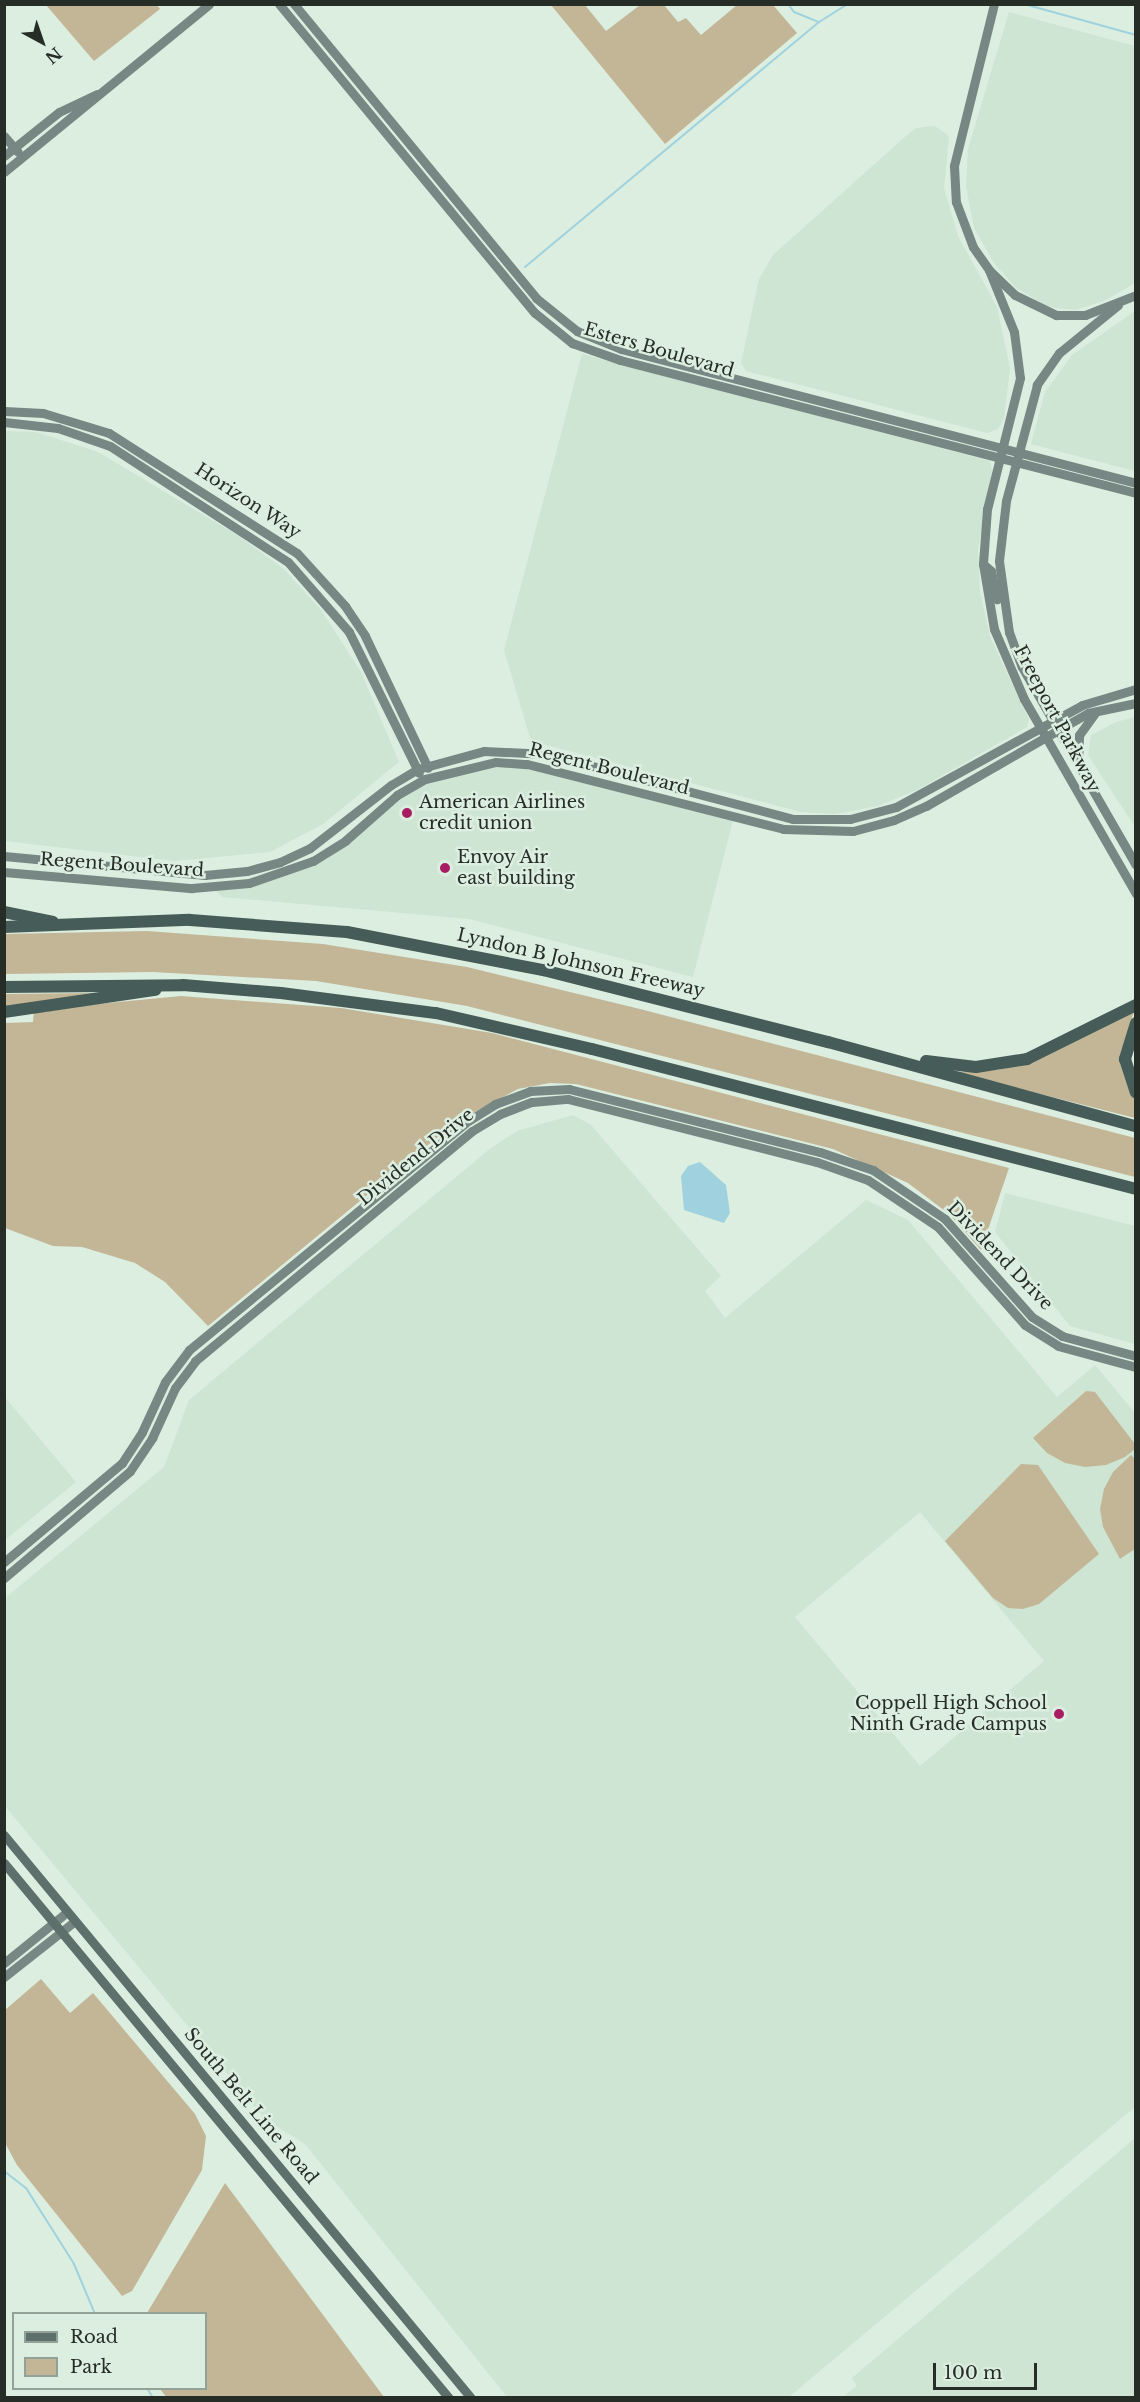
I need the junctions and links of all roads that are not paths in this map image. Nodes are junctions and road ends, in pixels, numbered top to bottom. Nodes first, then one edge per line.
1 (209, 4) edge
2 (279, 4) edge
3 (294, 4) edge
4 (993, 6) edge
5 (102, 92) junction
6 (4, 136) edge
7 (14, 148) junction
8 (4, 156) edge
9 (22, 157) junction
10 (4, 172) edge
11 (989, 270) junction
12 (1136, 295) edge
13 (1118, 305) junction
14 (609, 345) junction
15 (605, 356) junction
16 (4, 411) edge
17 (4, 422) edge
18 (1005, 449) junction
19 (1018, 452) junction
20 (1001, 461) junction
21 (1016, 464) junction
22 (172, 472) junction
23 (162, 479) junction
24 (1136, 483) edge
25 (171, 484) junction
26 (1136, 493) edge
27 (983, 564) junction
28 (345, 606) junction
29 (1005, 611) junction
30 (336, 615) junction
31 (1136, 689) edge
32 (1136, 703) edge
33 (1101, 708) junction
34 (1051, 722) junction
35 (1040, 727) junction
36 (1057, 731) junction
37 (1046, 738) junction
38 (422, 767) junction
39 (1078, 770) junction
40 (432, 776) junction
41 (422, 781) junction
42 (4, 856) edge
43 (1136, 865) edge
44 (4, 872) edge
45 (1136, 894) edge
46 (4, 912) edge
47 (69, 926) junction
48 (4, 927) edge
49 (183, 985) junction
50 (4, 987) edge
51 (1136, 1005) edge
52 (4, 1012) edge
53 (1136, 1023) edge
54 (828, 1042) junction
55 (1136, 1092) edge
56 (669, 1114) junction
57 (666, 1124) junction
58 (1136, 1126) edge
59 (1136, 1189) edge
60 (1132, 1355) edge
61 (1131, 1366) edge
62 (38, 1534) junction
63 (46, 1544) junction
64 (4, 1562) edge
65 (4, 1578) edge
66 (4, 1835) edge
67 (4, 1863) edge
68 (67, 1912) junction
69 (75, 1921) junction
70 (54, 1922) junction
71 (62, 1931) junction
72 (4, 1964) edge
73 (4, 1977) edge
74 (385, 2294) junction
75 (371, 2305) junction
76 (449, 2397) edge
77 (471, 2397) edge

1 - 5 street
2 - 15 street, Esters Boulevard
3 - 14 street, Esters Boulevard
4 - 11 street
5 - 7 street
5 - 9 street
6 - 7 street
7 - 8 street
7 - 9 street
9 - 10 street
11 - 13 street
11 - 18 street, Freeport Parkway
12 - 13 street
13 - 19 street, Freeport Parkway
14 - 15 street
14 - 18 street, Esters Boulevard
15 - 20 street, Esters Boulevard
16 - 22 street, Horizon Way
17 - 23 street, Horizon Way
18 - 19 street, Esters Boulevard
18 - 20 street, Freeport Parkway
19 - 21 street, Freeport Parkway
19 - 24 street, Esters Boulevard
20 - 21 street, Esters Boulevard
20 - 27 street, Freeport Parkway
21 - 26 street, Esters Boulevard
21 - 29 street, Freeport Parkway
22 - 23 street
22 - 25 street
22 - 28 street, Horizon Way
23 - 25 street, Horizon Way
25 - 30 street, Horizon Way
27 - 29 street
27 - 35 street, Freeport Parkway
28 - 30 street
28 - 38 street, Horizon Way
29 - 34 street, Freeport Parkway
30 - 38 street, Horizon Way
31 - 34 street, Regent Boulevard
32 - 33 street, Regent Boulevard
33 - 36 street, Regent Boulevard
33 - 39 street
34 - 35 street, Regent Boulevard
34 - 36 street, Freeport Parkway
35 - 37 street, Freeport Parkway
35 - 38 street, Regent Boulevard
36 - 37 street, Regent Boulevard
36 - 39 street, Freeport Parkway
37 - 40 street, Regent Boulevard
37 - 45 street, Freeport Parkway
38 - 40 street, Horizon Way
38 - 41 street, Horizon Way
38 - 42 street, Regent Boulevard
39 - 43 street, Freeport Parkway
40 - 41 street, Regent Boulevard
41 - 44 street, Regent Boulevard
46 - 47 highway
47 - 48 highway, Lyndon B Johnson Freeway
47 - 54 highway, Lyndon B Johnson Freeway
49 - 50 highway
49 - 52 highway
49 - 59 highway
51 - 54 highway
53 - 55 highway
54 - 58 highway, Lyndon B Johnson Freeway
56 - 57 street
56 - 60 street, Dividend Drive
56 - 62 street, Dividend Drive
57 - 61 street, Dividend Drive
57 - 63 street, Dividend Drive
60 - 61 street
62 - 63 street
62 - 64 street, Dividend Drive
63 - 65 street, Dividend Drive
66 - 68 main road, South Belt Line Road
67 - 70 main road, South Belt Line Road
68 - 69 main road, South Belt Line Road
68 - 70 street
69 - 71 street
69 - 74 main road, South Belt Line Road
70 - 71 main road, South Belt Line Road
70 - 72 street
71 - 73 street
71 - 75 main road, South Belt Line Road
74 - 75 main road
74 - 77 main road, South Belt Line Road
75 - 76 main road, South Belt Line Road

